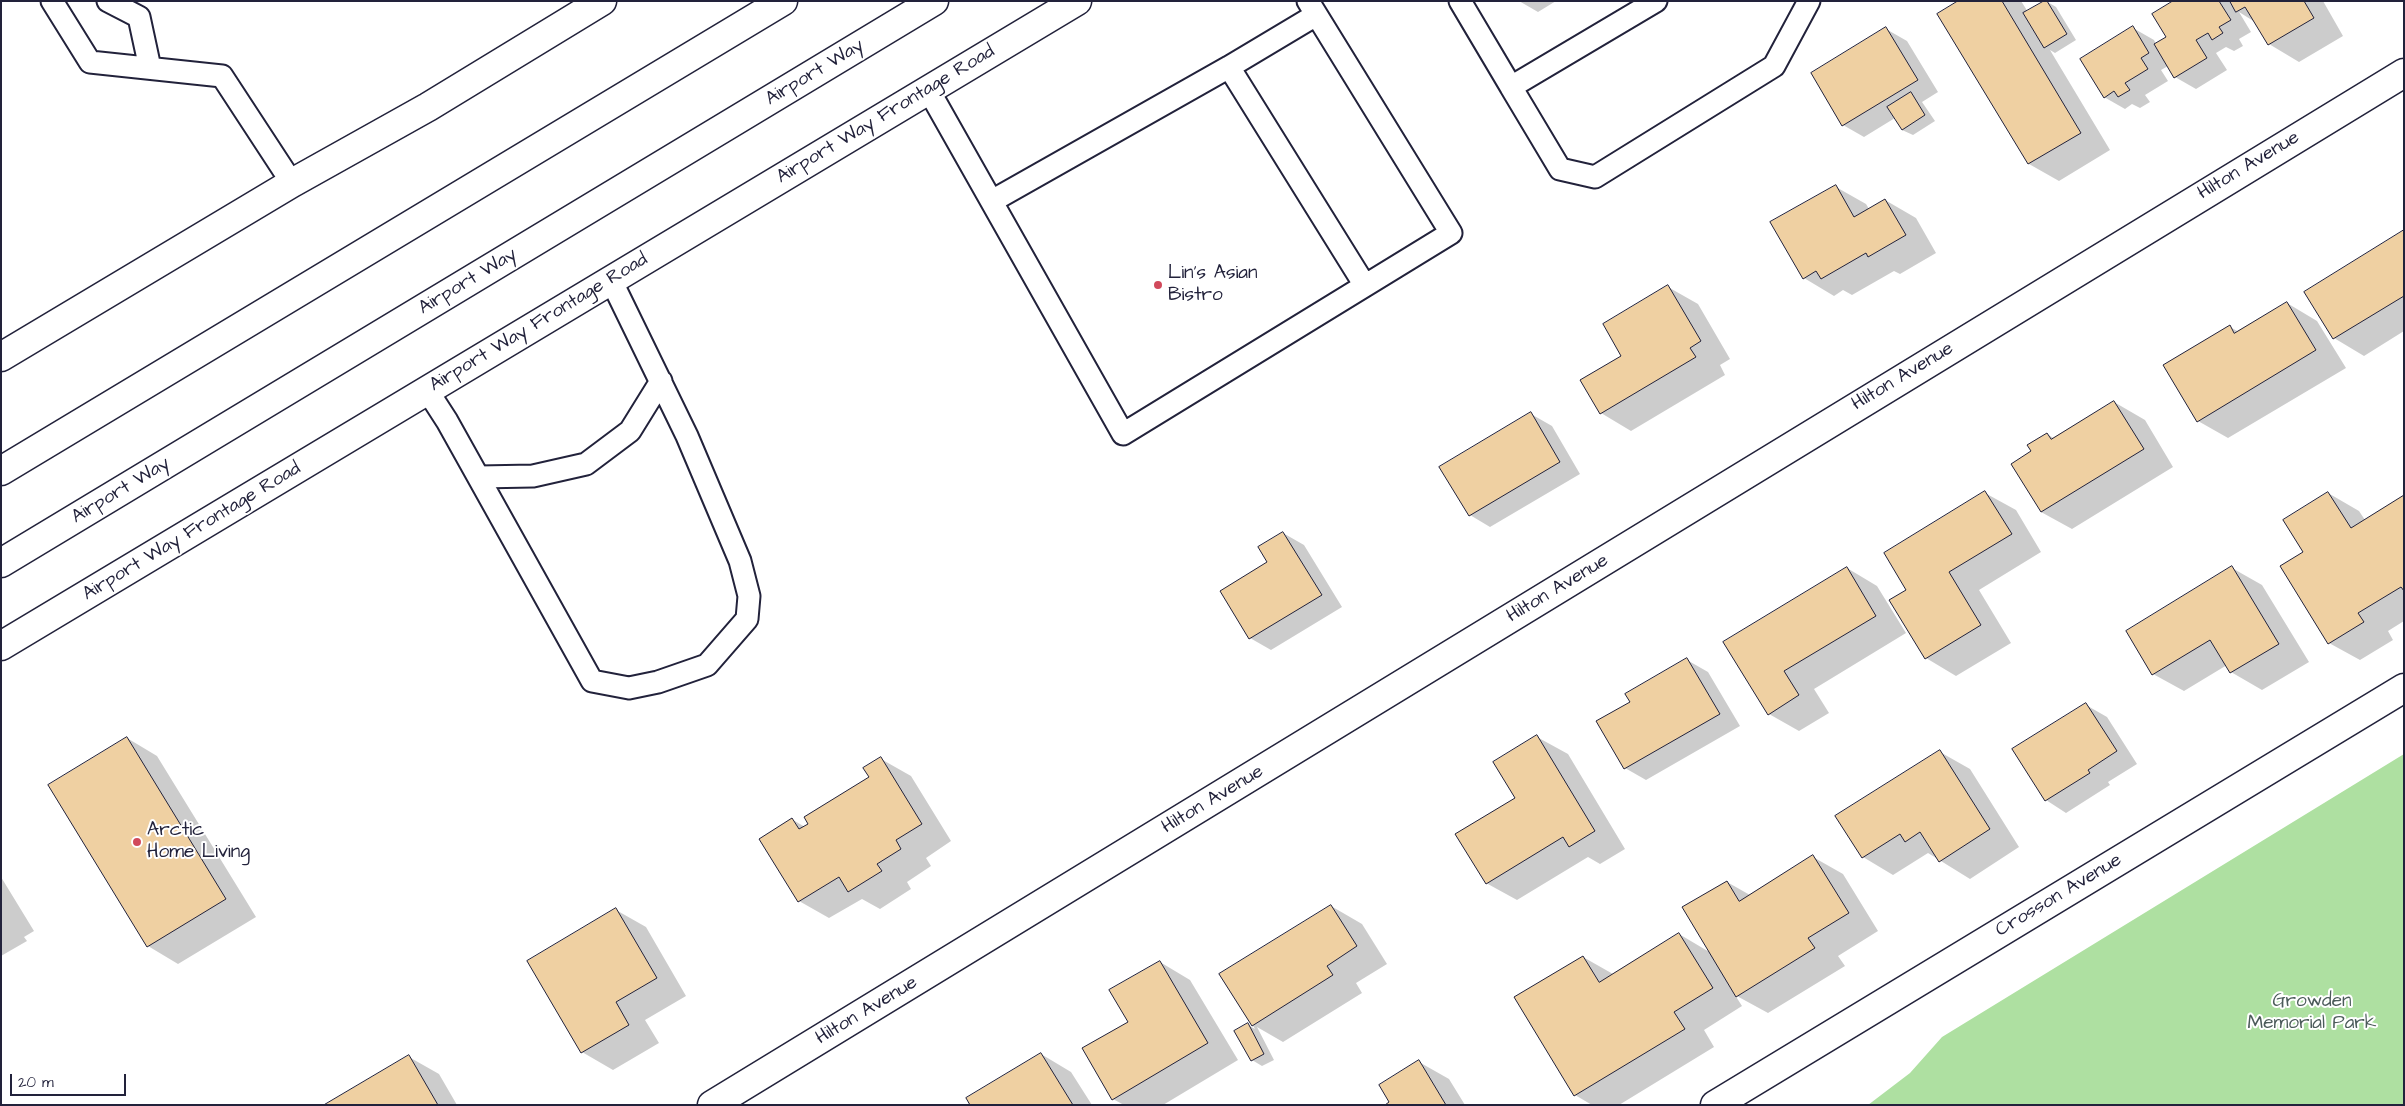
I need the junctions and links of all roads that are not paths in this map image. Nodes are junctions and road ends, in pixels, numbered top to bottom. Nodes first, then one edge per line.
1 (52, 1) edge
2 (108, 1) edge
3 (602, 1) edge
4 (783, 1) edge
5 (934, 1) edge
6 (1077, 1) edge
7 (1460, 1) edge
8 (1656, 1) edge
9 (1809, 1) edge
10 (1312, 8) edge
11 (1230, 67) junction
12 (150, 68) junction
13 (2404, 73) edge
14 (1511, 87) junction
15 (928, 89) junction
16 (292, 183) junction
17 (992, 201) junction
18 (611, 280) junction
19 (1364, 284) junction
20 (1, 357) edge
21 (661, 381) junction
22 (427, 390) junction
23 (1, 471) edge
24 (478, 477) junction
25 (1, 563) edge
26 (1, 646) edge
27 (2404, 688) edge
28 (712, 1105) edge
29 (1715, 1105) edge

1 - 12 lane
2 - 12 lane
3 - 16 street
4 - 23 street
5 - 25 street, Airport Way
6 - 15 street, Airport Way Frontage Road
7 - 14 lane
8 - 14 lane
9 - 14 lane
10 - 11 lane
10 - 19 lane
11 - 17 lane
11 - 19 lane
12 - 16 lane
13 - 28 street, Hilton Avenue
15 - 17 lane
15 - 18 street, Airport Way Frontage Road
16 - 20 street
17 - 19 lane
18 - 21 lane
18 - 22 street, Airport Way Frontage Road
21 - 24 lane
21 - 24 lane
22 - 24 lane
22 - 26 street, Airport Way Frontage Road
27 - 29 street, Crosson Avenue

